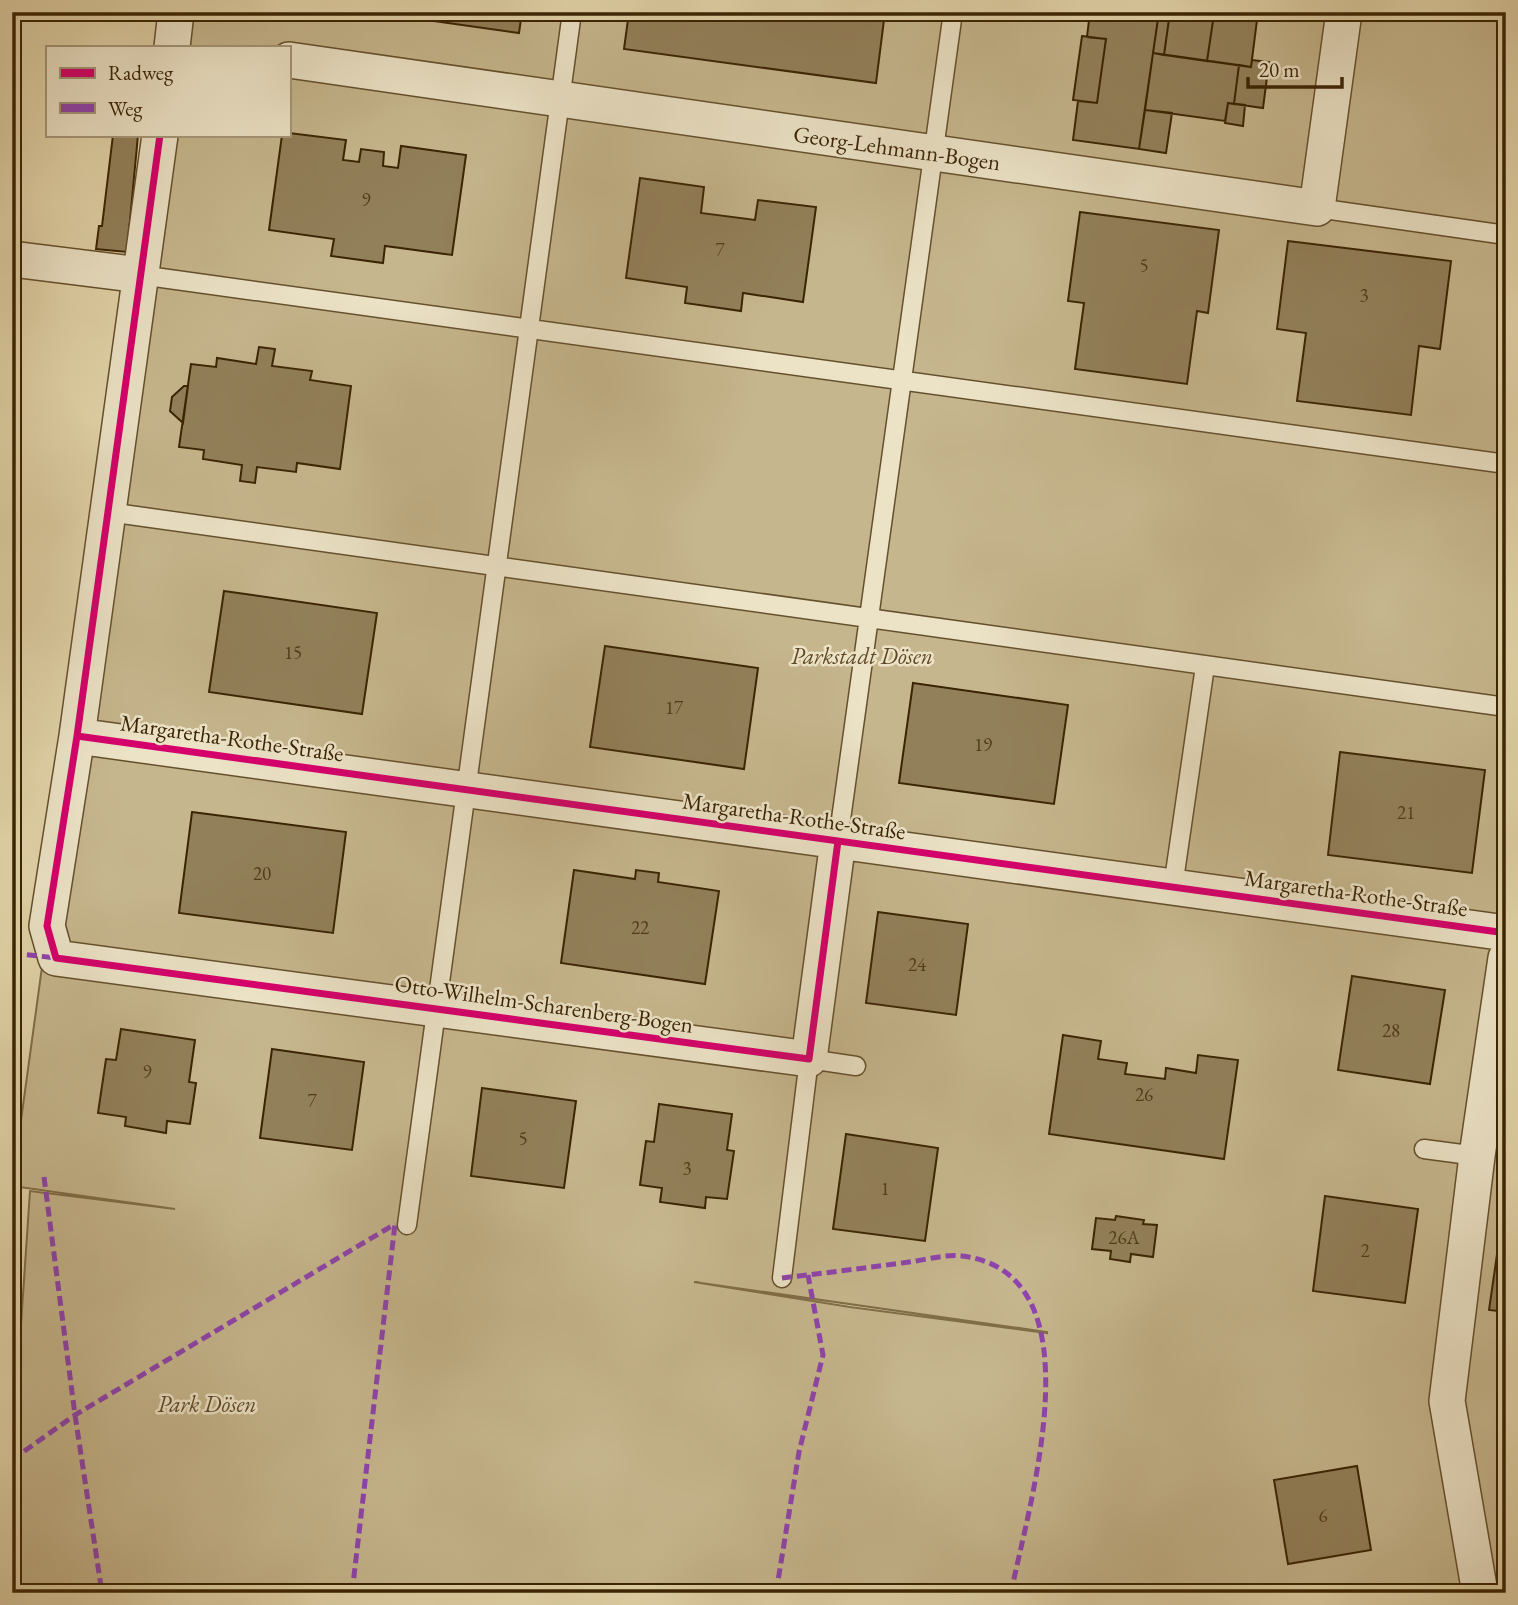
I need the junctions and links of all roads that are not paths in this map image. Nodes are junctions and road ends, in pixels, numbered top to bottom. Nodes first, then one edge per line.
1 (572, 12) edge
2 (953, 12) edge
3 (1344, 12) edge
4 (290, 60) edge
5 (560, 100) junction
6 (160, 136) edge
7 (933, 153) junction
8 (1317, 208) junction
9 (1506, 235) edge
10 (12, 259) edge
11 (140, 275) junction
12 (529, 327) junction
13 (902, 380) junction
14 (1506, 464) edge
15 (108, 512) junction
16 (496, 567) junction
17 (869, 619) junction
18 (1205, 666) junction
19 (1506, 707) edge
20 (77, 736) junction
21 (465, 790) junction
22 (838, 841) junction
23 (1172, 887) junction
24 (1506, 933) edge
25 (1506, 958) edge
26 (435, 1009) junction
27 (809, 1059) junction
28 (856, 1066) dead end
29 (1424, 1149) dead end
30 (1477, 1156) junction
31 (407, 1225) dead end
32 (782, 1278) dead end
33 (1480, 1593) edge

1 - 5 lane
2 - 7 lane
3 - 8 street
4 - 5 street, Georg-Lehmann-Bogen
5 - 7 street, Georg-Lehmann-Bogen
5 - 12 lane
6 - 11 street
7 - 8 street, Georg-Lehmann-Bogen
7 - 13 lane
8 - 9 lane, Georg-Lehmann-Bogen
10 - 11 street
11 - 12 lane
11 - 15 street
12 - 13 lane
12 - 16 lane
13 - 14 lane
13 - 17 lane
15 - 16 lane
15 - 20 street
16 - 17 lane
16 - 21 lane
17 - 18 lane
17 - 22 lane
18 - 19 lane
18 - 23 lane
20 - 21 street, Margaretha-Rothe-Straße
20 - 26 street, Otto-Wilhelm-Scharenberg-Bogen
21 - 22 street, Margaretha-Rothe-Straße
21 - 26 lane
22 - 23 street, Margaretha-Rothe-Straße
22 - 27 street
23 - 24 street, Margaretha-Rothe-Straße
25 - 30 street
26 - 27 street, Otto-Wilhelm-Scharenberg-Bogen
26 - 31 lane
27 - 28 lane
27 - 32 lane
29 - 30 lane
30 - 33 street

